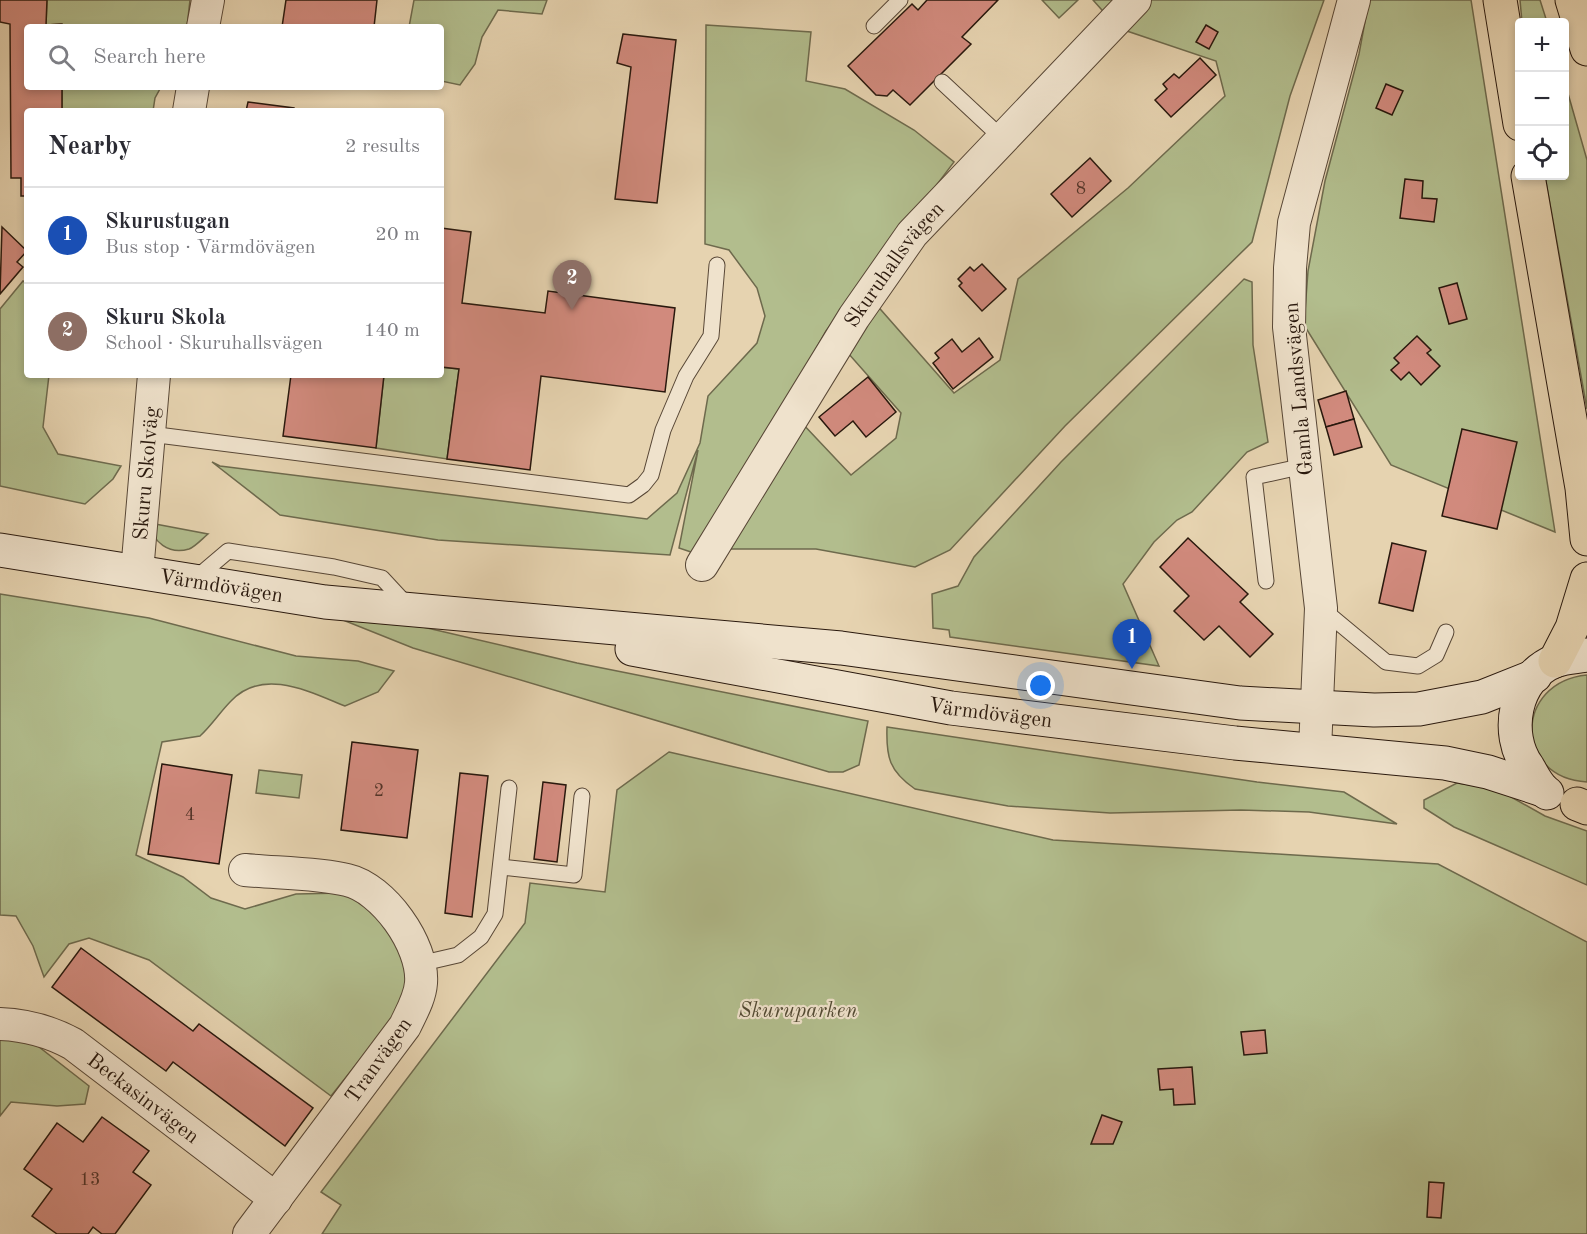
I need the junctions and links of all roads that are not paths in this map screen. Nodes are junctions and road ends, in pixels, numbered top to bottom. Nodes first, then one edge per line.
1 (208, 0) edge
2 (900, 0) edge
3 (1135, 0) edge
4 (1354, 0) edge
5 (1500, 0) edge
6 (1572, 0) edge
7 (204, 24) edge
8 (874, 26) dead end
9 (1587, 49) edge
10 (942, 82) dead end
11 (192, 90) edge
12 (1515, 93) edge
13 (190, 108) edge
14 (1002, 138) junction
15 (1529, 180) edge
16 (717, 266) dead end
17 (154, 378) edge
18 (150, 434) junction
19 (1304, 466) junction
20 (1587, 539) edge
21 (0, 550) edge
22 (702, 565) dead end
23 (137, 572) junction
24 (1587, 579) edge
25 (1266, 581) dead end
26 (1320, 608) junction
27 (428, 613) junction
28 (1446, 632) dead end
29 (1587, 655) edge
30 (1545, 669) junction
31 (1316, 707) junction
32 (1315, 750) junction
33 (509, 788) dead end
34 (1543, 790) junction
35 (582, 796) dead end
36 (1584, 805) edge
37 (501, 867) junction
38 (245, 870) dead end
39 (419, 964) junction
40 (0, 1024) edge
41 (276, 1199) junction
42 (249, 1234) edge

1 - 7 street
2 - 8 lane
3 - 14 street, Skuruhallsvägen
4 - 19 street, Gamla Landsvägen
5 - 12 highway
6 - 9 highway
10 - 14 lane
11 - 13 street
14 - 22 street, Skuruhallsvägen
15 - 20 highway
16 - 18 lane
17 - 18 street, Skuru Skolväg
18 - 23 street, Skuru Skolväg
19 - 25 lane
19 - 26 street, Gamla Landsvägen
21 - 23 main road, Värmdövägen
23 - 27 main road, Värmdövägen
24 - 30 highway
26 - 28 lane
26 - 31 street, Gamla Landsvägen
27 - 31 main road, Värmdövägen
27 - 32 main road, Värmdövägen
29 - 30 main road, Värmdövägen
30 - 31 main road, Värmdövägen
30 - 34 main road
31 - 32 street, Gamla Landsvägen
32 - 34 main road, Värmdövägen
33 - 37 lane
34 - 36 main road, Värmdövägen
35 - 37 lane
37 - 39 lane
38 - 39 street, Tranvägen
39 - 41 street, Tranvägen
40 - 41 street, Beckasinvägen
41 - 42 street, Tranvägen

